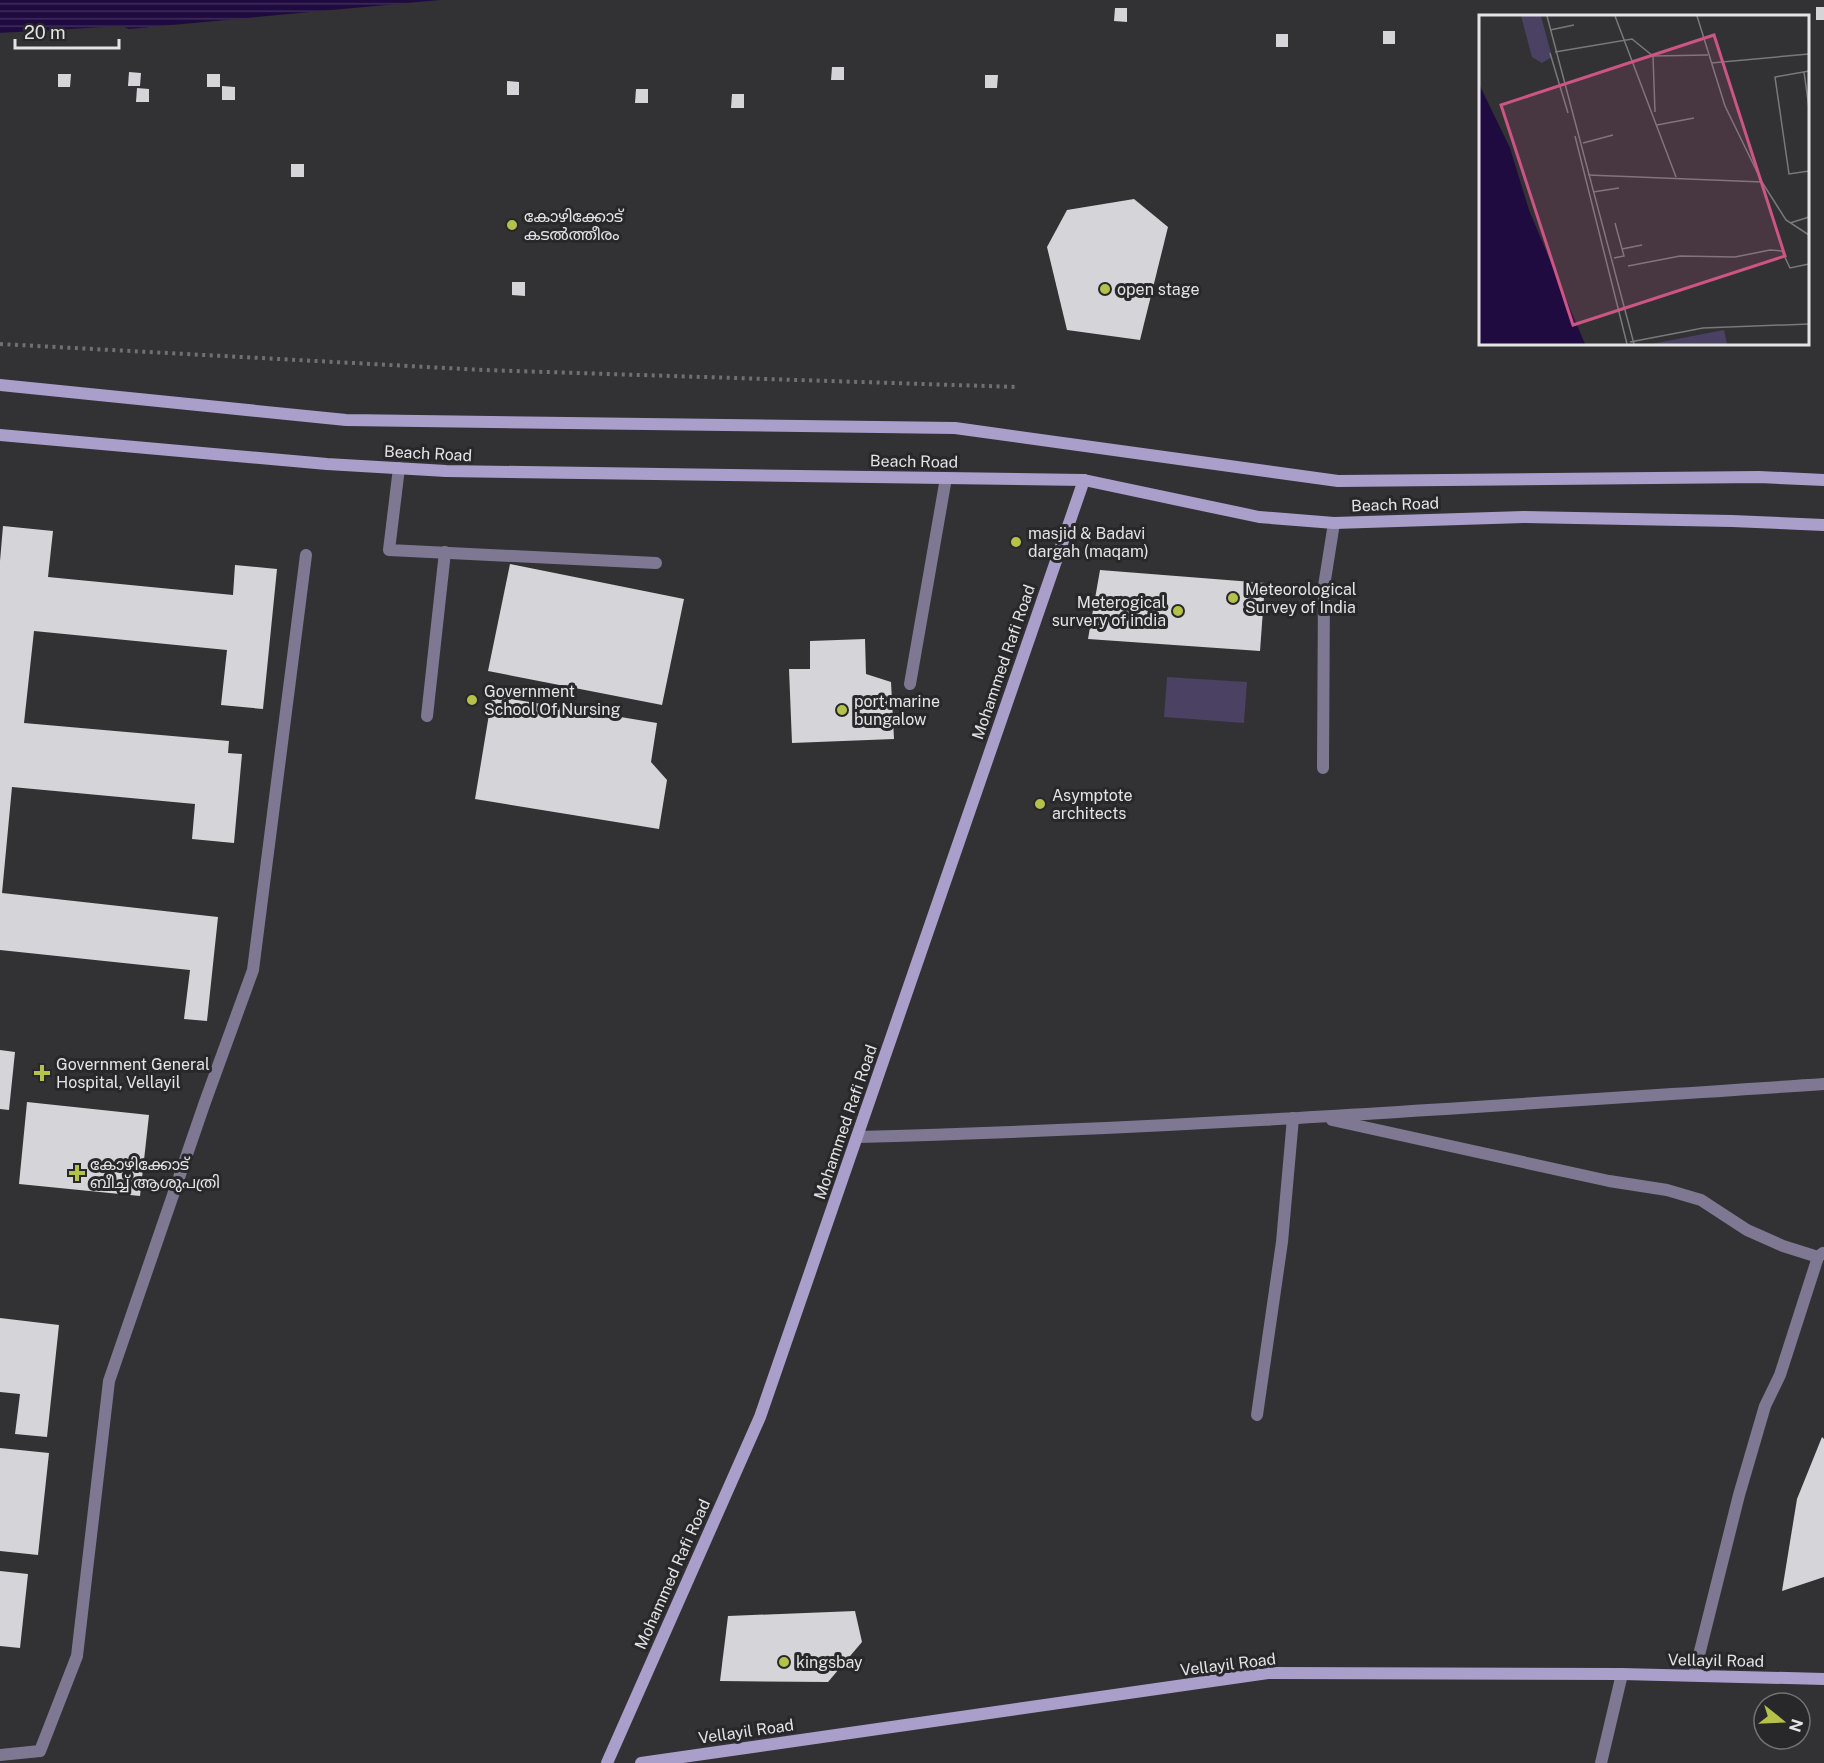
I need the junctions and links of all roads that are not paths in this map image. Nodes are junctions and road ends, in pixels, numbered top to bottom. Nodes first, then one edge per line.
1 (0, 386) edge
2 (0, 435) edge
3 (399, 468) junction
4 (946, 478) junction
5 (1084, 480) junction
6 (1824, 480) edge
7 (1334, 523) junction
8 (1824, 525) edge
9 (445, 552) junction
10 (306, 555) dead end
11 (656, 563) dead end
12 (910, 684) dead end
13 (427, 716) dead end
14 (1323, 768) dead end
15 (1824, 1084) edge
16 (1317, 1117) junction
17 (1293, 1118) junction
18 (857, 1137) junction
19 (1821, 1254) edge
20 (1257, 1415) dead end
21 (1622, 1674) junction
22 (1694, 1676) junction
23 (1824, 1679) edge
24 (0, 1755) edge
25 (607, 1763) edge
26 (641, 1763) edge
27 (1601, 1763) edge

1 - 6 main road, Beach Road
2 - 3 main road, Beach Road
3 - 4 main road, Beach Road
3 - 9 street
4 - 5 main road, Beach Road
4 - 12 street
5 - 7 main road, Beach Road
5 - 18 main road, Mohammed Rafi Road
7 - 8 main road, Beach Road
7 - 14 street
9 - 11 street
9 - 13 street
10 - 24 street
15 - 16 street
16 - 17 street
16 - 19 street
17 - 18 street
17 - 20 street
18 - 25 main road, Mohammed Rafi Road
19 - 22 street
21 - 22 main road, Vellayil Road
21 - 26 main road, Vellayil Road
21 - 27 street
22 - 23 main road, Vellayil Road

